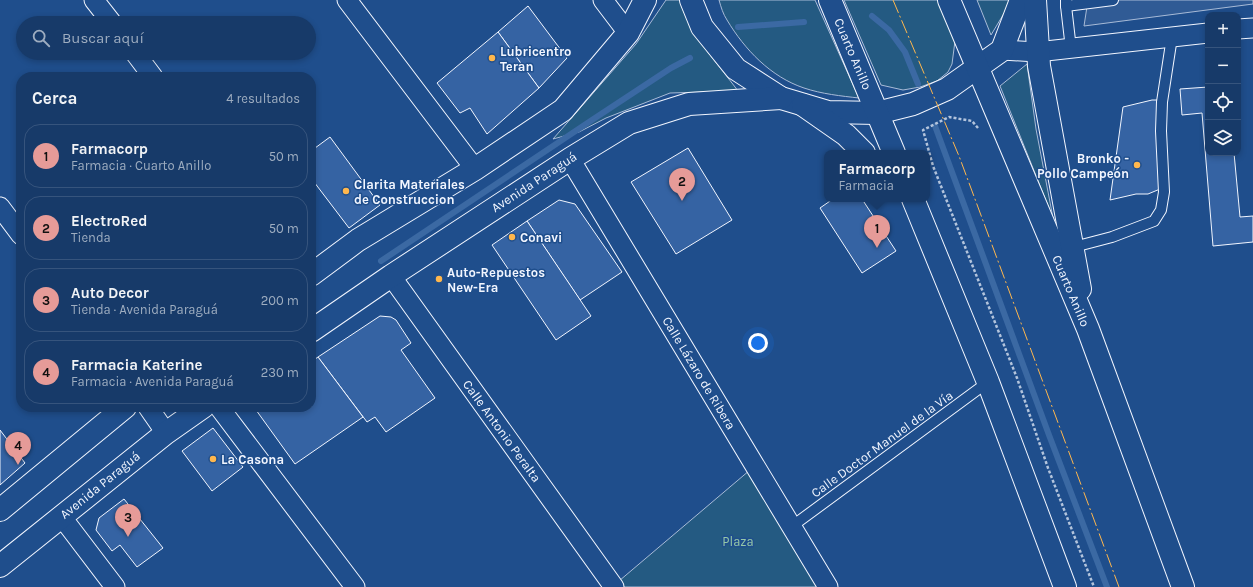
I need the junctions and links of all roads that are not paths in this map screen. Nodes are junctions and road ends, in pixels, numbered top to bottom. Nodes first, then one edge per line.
1 (94, 0) edge
2 (347, 0) edge
3 (603, 0) edge
4 (645, 0) edge
5 (691, 0) edge
6 (830, 0) edge
7 (949, 0) edge
8 (1021, 0) edge
9 (1035, 0) edge
10 (1113, 0) edge
11 (1066, 3) edge
12 (107, 16) edge
13 (1253, 28) edge
14 (1241, 29) edge
15 (628, 33) junction
16 (1205, 33) edge
17 (1172, 37) junction
18 (1071, 49) junction
19 (1002, 50) junction
20 (1037, 52) junction
21 (140, 60) edge
22 (977, 66) junction
23 (149, 72) edge
24 (781, 98) junction
25 (803, 105) junction
26 (877, 113) junction
27 (861, 150) edge
28 (893, 150) edge
29 (570, 159) junction
30 (475, 169) junction
31 (913, 202) edge
32 (0, 207) edge
33 (16, 228) edge
34 (1064, 250) junction
35 (316, 271) edge
36 (391, 276) junction
37 (316, 328) edge
38 (988, 382) junction
39 (120, 412) edge
40 (152, 412) edge
41 (196, 412) edge
42 (223, 412) edge
43 (166, 432) junction
44 (0, 510) edge
45 (62, 516) junction
46 (791, 527) junction
47 (0, 566) edge
48 (115, 587) edge
49 (354, 587) edge
50 (614, 587) edge
51 (828, 587) edge
52 (1065, 587) edge
53 (1183, 587) edge

1 - 12 street
2 - 30 street
3 - 15 street
4 - 15 main road
5 - 24 main road
6 - 26 main road, Cuarto Anillo
7 - 22 main road, Cuarto Anillo
8 - 19 main road
9 - 20 main road
10 - 11 lane
11 - 18 lane
13 - 14 street
15 - 30 main road
16 - 17 street
17 - 18 street
17 - 34 lane
18 - 20 street
19 - 20 street
19 - 22 main road
20 - 34 main road
21 - 23 street
22 - 26 main road
22 - 34 main road, Cuarto Anillo
24 - 25 main road
24 - 29 main road, Avenida Paraguá
25 - 26 main road
25 - 27 main road
26 - 28 main road, Cuarto Anillo
29 - 36 main road, Avenida Paraguá
29 - 46 street, Calle Lázaro de Ribera
30 - 35 main road
31 - 38 main road
32 - 33 street
34 - 53 main road, Cuarto Anillo
36 - 37 main road, Avenida Paraguá
36 - 50 street, Calle Antonio Peralta
38 - 46 lane, Calle Doctor Manuel de la Vía
38 - 52 main road
39 - 44 main road
40 - 43 street
41 - 43 main road, Avenida Paraguá
42 - 49 street
43 - 45 main road, Avenida Paraguá
45 - 47 main road, Avenida Paraguá
45 - 48 street
46 - 51 street, Calle Lázaro de Ribera

